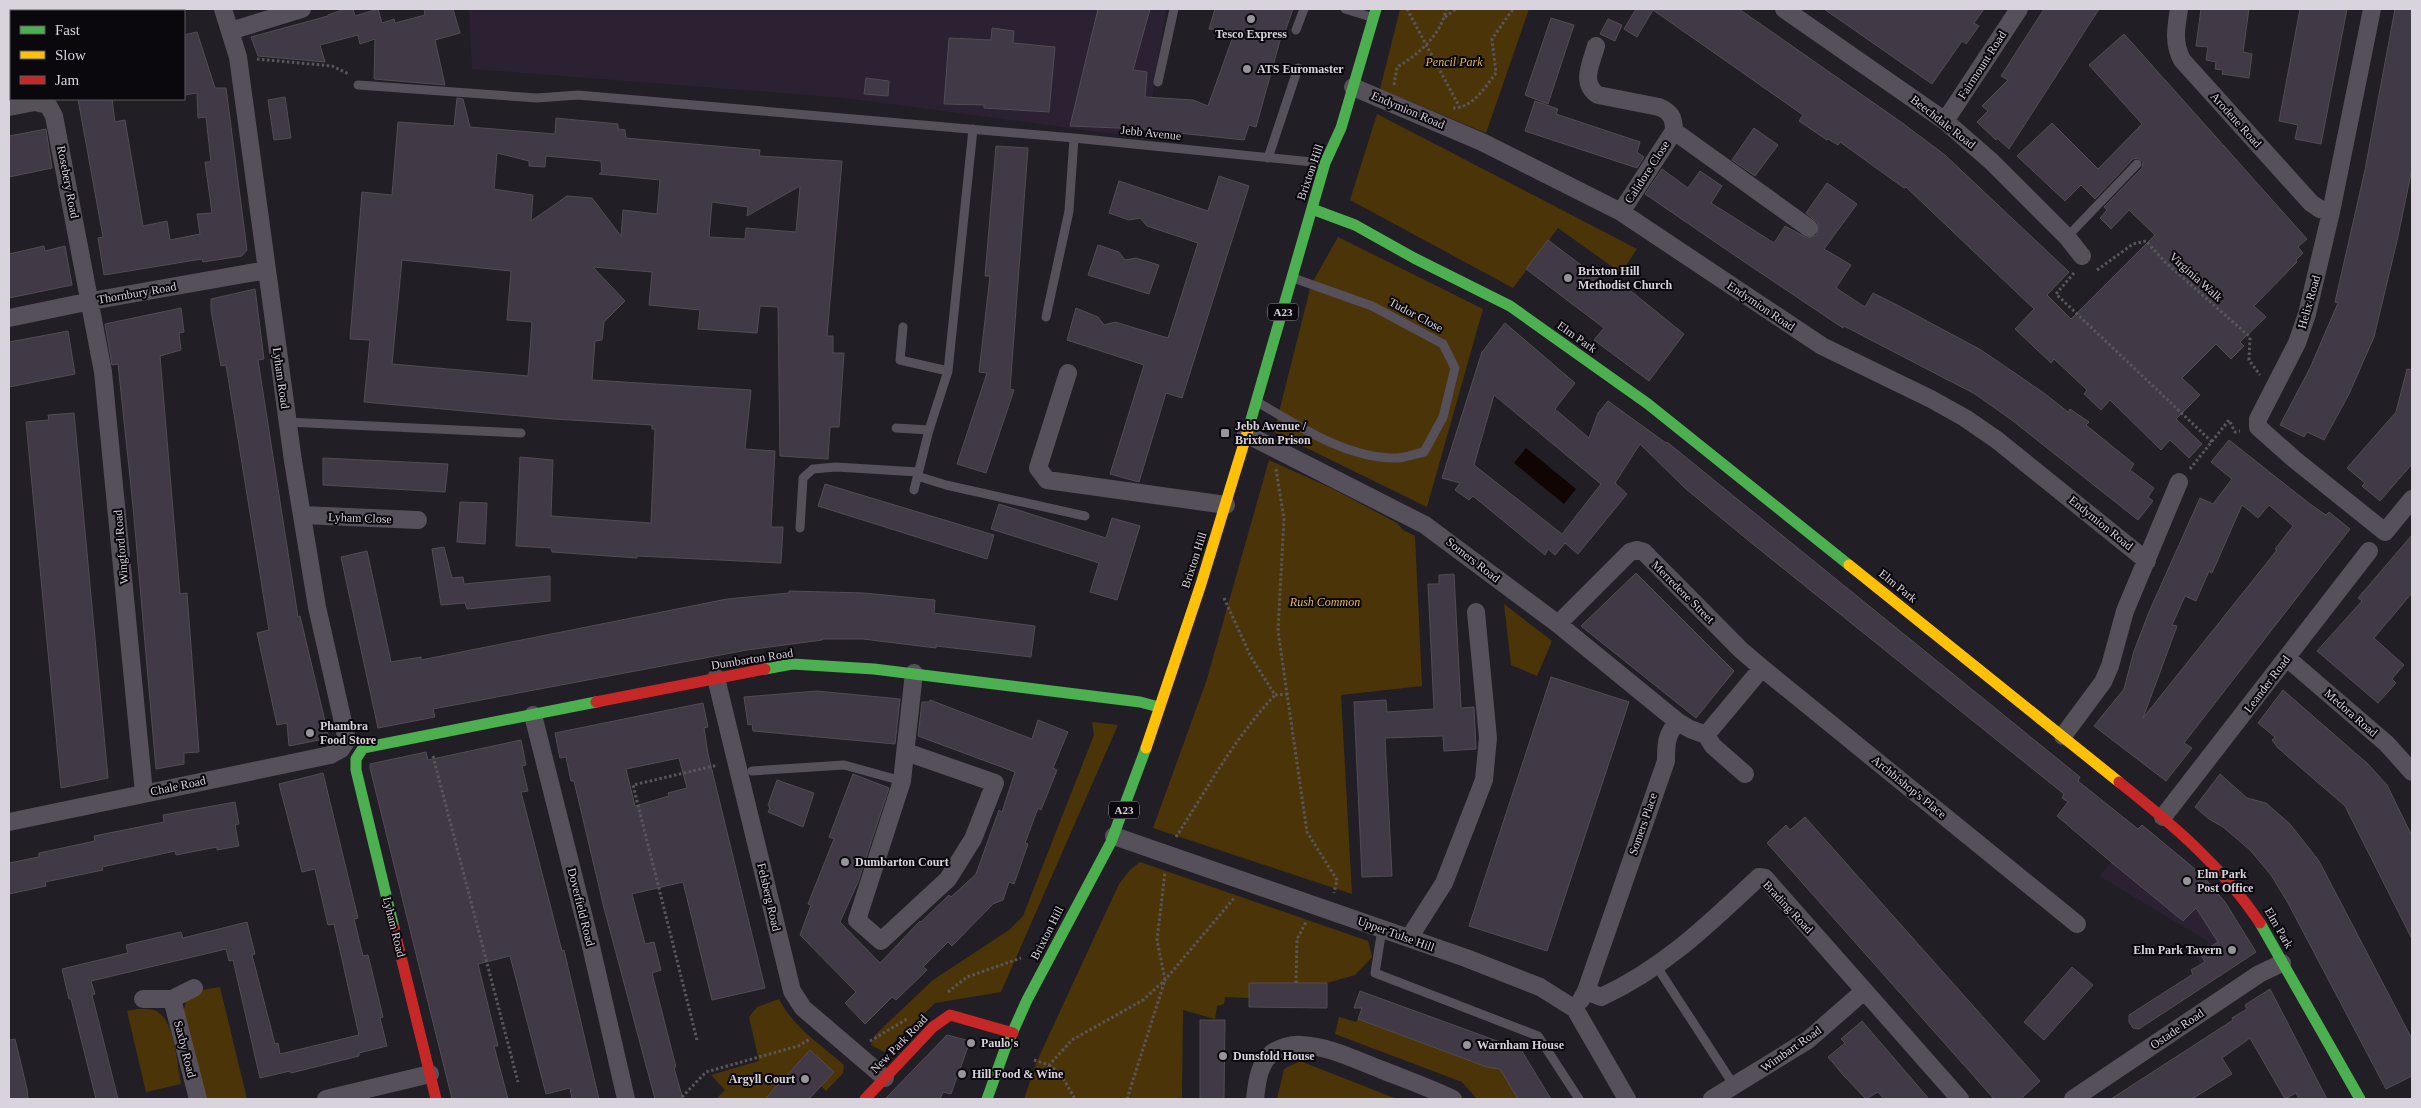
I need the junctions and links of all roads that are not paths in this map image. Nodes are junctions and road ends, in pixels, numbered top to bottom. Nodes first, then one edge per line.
1 (223, 9) edge
2 (302, 9) edge
3 (1174, 9) edge
4 (1304, 9) edge
5 (1345, 9) edge
6 (1784, 9) edge
7 (2018, 9) edge
8 (2179, 9) edge
9 (2372, 9) edge
10 (1375, 13) edge
11 (1296, 30) dead end
12 (230, 31) junction
13 (1596, 46) dead end
14 (1298, 68) dead end
15 (1158, 82) dead end
16 (358, 84) dead end
17 (1353, 86) junction
18 (50, 102) edge
19 (9, 107) edge
20 (1945, 121) junction
21 (973, 129) junction
22 (1674, 131) junction
23 (1074, 138) junction
24 (1268, 158) junction
25 (1326, 163) junction
26 (2138, 164) dead end
27 (1312, 209) junction
28 (1621, 212) junction
29 (2331, 212) junction
30 (1809, 228) dead end
31 (2067, 237) junction
32 (2082, 268) road end
33 (266, 270) junction
34 (1293, 278) junction
35 (91, 301) junction
36 (1046, 317) dead end
37 (9, 318) edge
38 (903, 327) dead end
39 (948, 371) junction
40 (1068, 373) dead end
41 (1256, 402) junction
42 (287, 422) junction
43 (896, 428) dead end
44 (929, 430) junction
45 (521, 433) dead end
46 (1246, 434) junction
47 (918, 474) junction
48 (2179, 482) road end
49 (914, 490) dead end
50 (2412, 499) edge
51 (1226, 505) junction
52 (302, 515) junction
53 (1085, 516) dead end
54 (418, 520) dead end
55 (800, 528) dead end
56 (2369, 551) dead end
57 (2147, 561) junction
58 (1476, 612) dead end
59 (1558, 624) junction
60 (1741, 650) joint
61 (2287, 658) junction
62 (1762, 668) junction
63 (914, 673) junction
64 (716, 678) junction
65 (1159, 707) junction
66 (533, 716) junction
67 (1678, 722) junction
68 (1706, 735) junction
69 (2063, 736) junction
70 (351, 750) junction
71 (906, 752) junction
72 (752, 771) dead end
73 (2412, 772) edge
74 (1745, 774) dead end
75 (902, 781) junction
76 (144, 794) junction
77 (2163, 817) junction
78 (9, 822) edge
79 (1114, 836) junction
80 (2077, 924) dead end
81 (1382, 929) junction
82 (1409, 938) junction
83 (2282, 963) junction
84 (1657, 967) junction
85 (194, 988) dead end
86 (1586, 991) junction
87 (1864, 991) junction
88 (143, 999) dead end
89 (172, 999) junction
90 (1575, 1009) junction
91 (1013, 1034) junction
92 (430, 1074) junction
93 (885, 1078) junction
94 (1735, 1087) junction
95 (198, 1099) edge
96 (326, 1099) edge
97 (436, 1099) edge
98 (626, 1099) edge
99 (865, 1099) edge
100 (987, 1099) edge
101 (1255, 1099) edge
102 (1453, 1099) edge
103 (1579, 1099) edge
104 (1627, 1099) edge
105 (1712, 1099) edge
106 (1960, 1099) edge
107 (2073, 1099) edge
108 (2360, 1099) edge

1 - 12 street, Lyham Road
2 - 12 street
3 - 15 lane
4 - 11 lane
5 - 10 lane
6 - 20 street, Beechdale Road
7 - 20 street, Fairmount Road
8 - 29 street, Arodene Road
9 - 29 street, Helix Road
10 - 17 main road, Brixton Hill / A23
12 - 33 street, Lyham Road
13 - 22 street, Calidore Close
14 - 24 lane
16 - 21 lane, Jebb Avenue
17 - 25 main road, Brixton Hill / A23
17 - 28 street, Endymion Road
18 - 19 street, Rosebery Road
18 - 35 street, Rosebery Road
20 - 31 street, Beechdale Road
21 - 23 lane, Jebb Avenue
21 - 39 lane
22 - 28 street, Calidore Close
22 - 30 street
23 - 24 lane, Jebb Avenue
23 - 36 lane
24 - 25 lane, Jebb Avenue
25 - 27 main road, Brixton Hill / A23
26 - 31 lane
27 - 34 main road, Brixton Hill / A23
27 - 69 main road, Elm Park
28 - 57 street, Endymion Road
29 - 50 street, Helix Road
31 - 32 street, Beechdale Road
33 - 35 street, Thornbury Road
33 - 42 street, Lyham Road
34 - 41 main road, Brixton Hill / A23
34 - 41 lane, Tudor Close
35 - 37 street, Thornbury Road
35 - 76 street, Wingford Road
38 - 39 lane
39 - 44 lane
40 - 51 street
41 - 46 main road, Brixton Hill / A23
42 - 45 lane
42 - 52 street, Lyham Road
43 - 44 lane
44 - 47 lane
46 - 51 main road, Brixton Hill / A23
46 - 59 street, Somers Road
47 - 49 lane
47 - 53 lane
47 - 55 lane
48 - 57 street
51 - 65 main road, Brixton Hill / A23
52 - 54 street, Lyham Close
52 - 70 street, Lyham Road
56 - 61 street, Leander Road
57 - 69 street
58 - 82 street
59 - 60 street, Merredene Street
59 - 67 street, Somers Road
60 - 62 street, Archbishop's Place
61 - 73 street, Medora Road
61 - 77 street, Leander Road
62 - 68 street
62 - 80 street, Archbishop's Place
63 - 64 main road, Dumbarton Road
63 - 65 main road, Dumbarton Road
63 - 71 street
64 - 66 main road, Dumbarton Road
64 - 93 street, Felsberg Road
65 - 79 main road, Brixton Hill / A23
66 - 70 main road, Dumbarton Road
66 - 98 street, Doverfield Road
67 - 68 street
67 - 86 street, Somers Place
68 - 74 street
69 - 77 main road, Elm Park
70 - 76 street, Chale Road
70 - 92 main road, Lyham Road
71 - 75 street
71 - 75 street
72 - 75 lane
76 - 78 street, Chale Road
77 - 83 main road, Elm Park
79 - 81 street, Upper Tulse Hill
79 - 91 main road, Brixton Hill / A23
81 - 82 street, Upper Tulse Hill
81 - 103 lane
82 - 90 street, Upper Tulse Hill
83 - 107 street, Ostade Road
83 - 108 main road, Elm Park
84 - 86 street, Brading Road
84 - 87 street, Brading Road
84 - 94 lane
85 - 89 street
86 - 90 street, Somers Place
87 - 94 street, Wimbart Road
87 - 106 street, Brading Road
88 - 89 street
89 - 95 street, Saxby Road
90 - 104 street, Upper Tulse Hill
91 - 93 main road, New Park Road
91 - 100 main road, Brixton Hill / A23
92 - 96 street
92 - 97 main road, Lyham Road
93 - 99 main road, New Park Road
94 - 105 street, Wimbart Road
101 - 102 street

